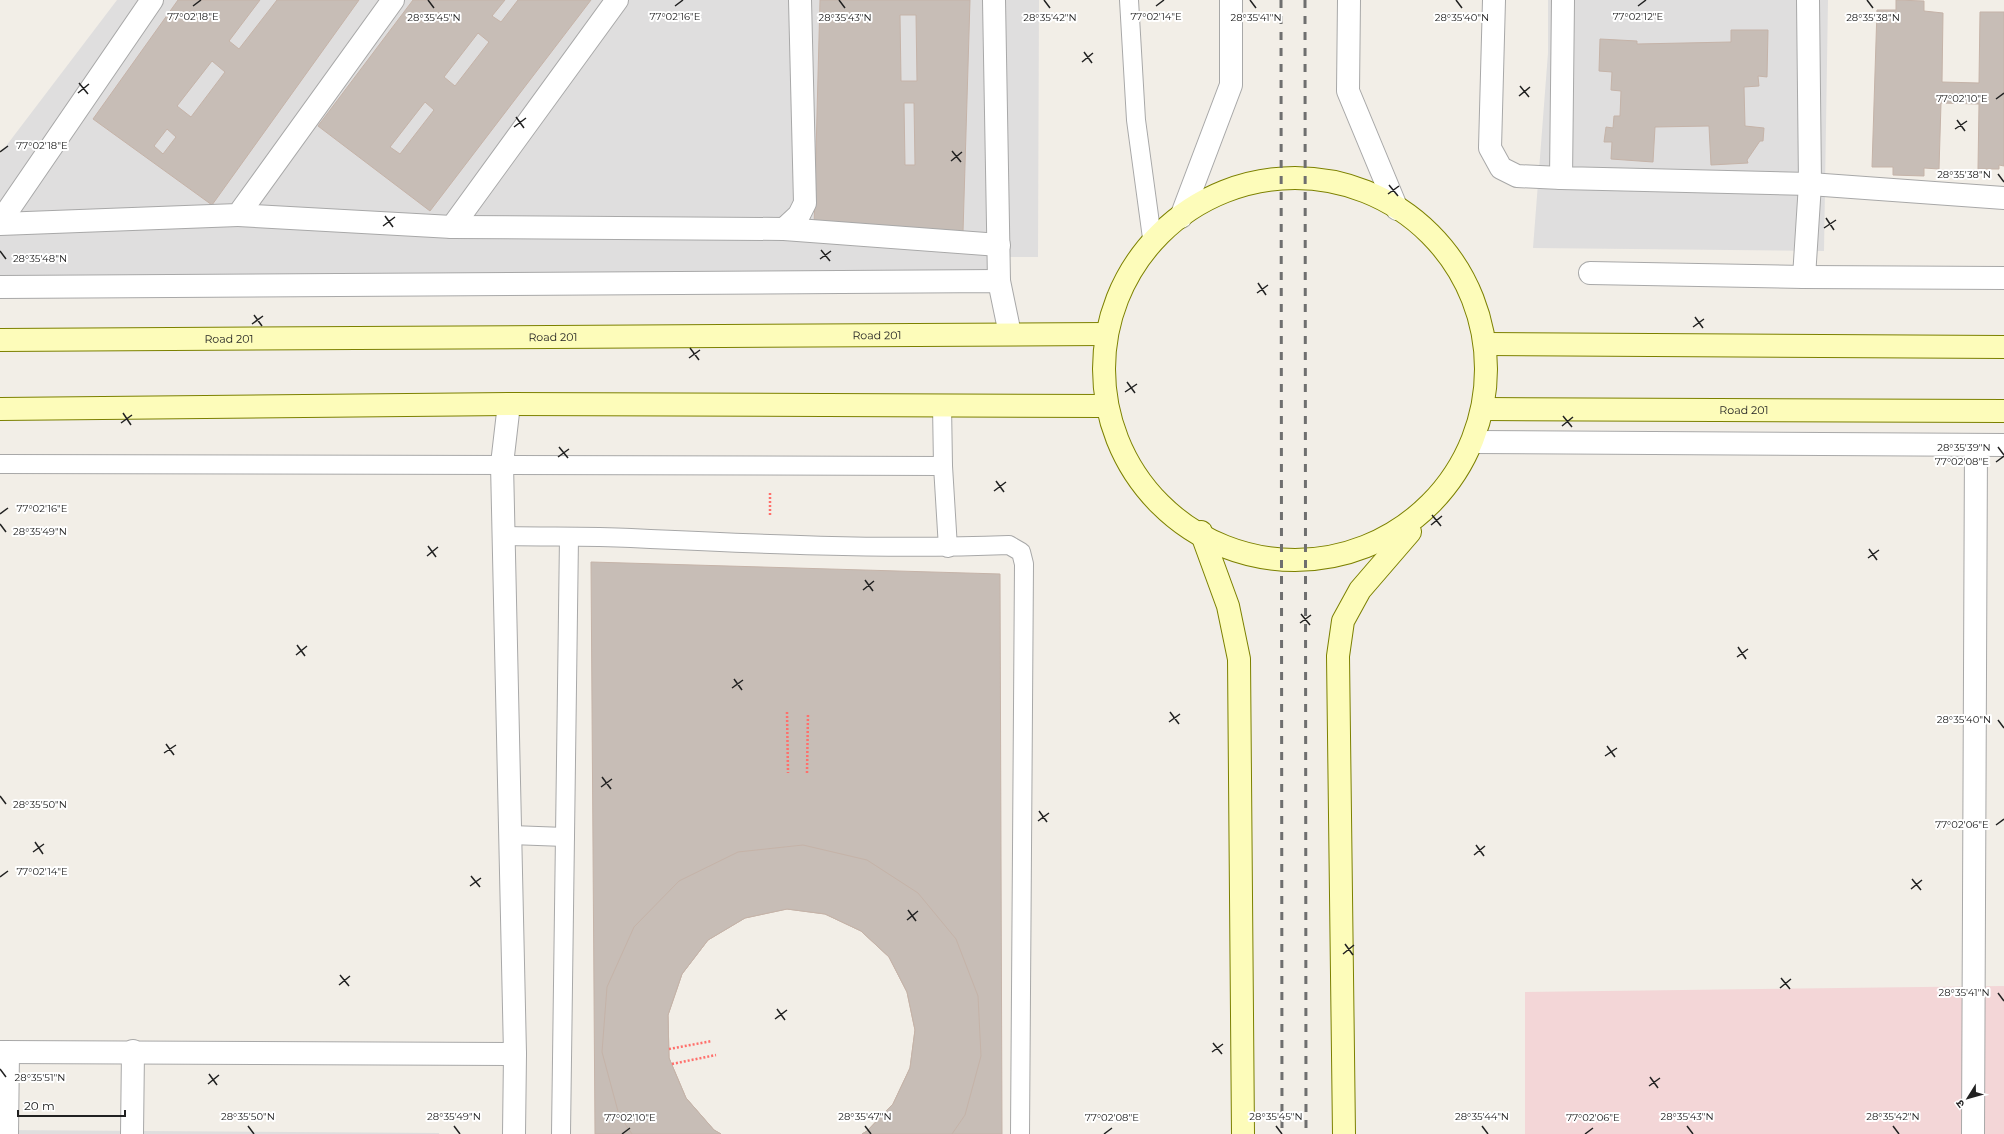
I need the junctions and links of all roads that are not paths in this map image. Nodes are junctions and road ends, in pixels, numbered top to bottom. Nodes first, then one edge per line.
1 (152, 0) edge
2 (393, 0) edge
3 (617, 0) edge
4 (800, 0) edge
5 (994, 0) edge
6 (1129, 0) edge
7 (1231, 0) edge
8 (1349, 0) edge
9 (1494, 0) edge
10 (1563, 0) edge
11 (1808, 0) edge
12 (1561, 178) junction
13 (1810, 184) junction
14 (2004, 198) edge
15 (1397, 209) junction
16 (238, 215) junction
17 (1181, 217) junction
18 (0, 223) edge
19 (452, 227) junction
20 (784, 230) junction
21 (1152, 238) junction
22 (999, 245) junction
23 (1590, 273) dead end
24 (1804, 277) junction
25 (2004, 278) edge
26 (999, 281) junction
27 (0, 287) edge
28 (1010, 334) junction
29 (1106, 334) junction
30 (0, 340) edge
31 (1487, 344) junction
32 (2004, 346) edge
33 (509, 404) junction
34 (942, 405) junction
35 (1104, 406) junction
36 (0, 409) edge
37 (1484, 409) junction
38 (2004, 411) edge
39 (1474, 442) junction
40 (1976, 445) junction
41 (2004, 445) edge
42 (0, 464) edge
43 (502, 464) junction
44 (943, 466) junction
45 (1438, 499) junction
46 (1201, 532) junction
47 (504, 536) junction
48 (569, 537) junction
49 (948, 548) junction
50 (511, 835) junction
51 (565, 837) junction
52 (133, 1051) junction
53 (4, 1052) edge
54 (515, 1054) junction
55 (7, 1134) edge
56 (132, 1134) edge
57 (514, 1134) edge
58 (561, 1134) edge
59 (1020, 1134) edge
60 (1242, 1134) edge
61 (1344, 1134) edge
62 (1973, 1134) edge

1 - 18 street
2 - 16 street
3 - 19 street
4 - 20 street
5 - 22 street
6 - 21 lane
7 - 17 street
8 - 15 street
9 - 12 street
10 - 12 street
11 - 13 street
12 - 13 street
13 - 14 street
13 - 24 street
15 - 17 main road
15 - 31 main road
16 - 18 street
16 - 19 street
17 - 21 main road
19 - 20 street
20 - 22 street
21 - 29 main road
22 - 26 street
23 - 24 street
24 - 25 street
26 - 27 street
26 - 28 street
28 - 29 main road, Road 201
28 - 30 main road, Road 201
29 - 35 main road
31 - 32 main road
31 - 37 main road
33 - 34 main road
33 - 36 main road
33 - 43 street
34 - 35 main road
34 - 44 lane
35 - 46 main road
37 - 38 main road, Road 201
37 - 39 main road
39 - 40 street
39 - 45 main road
40 - 41 street
40 - 62 street
42 - 43 lane
43 - 44 lane
43 - 47 street
44 - 49 lane
45 - 46 main road
45 - 61 main road
46 - 60 main road
47 - 48 lane
47 - 50 street
48 - 49 lane
48 - 51 lane
49 - 59 lane
50 - 51 lane
50 - 54 street
51 - 58 lane
52 - 53 street
52 - 54 street
52 - 56 street
53 - 55 street
54 - 57 street

